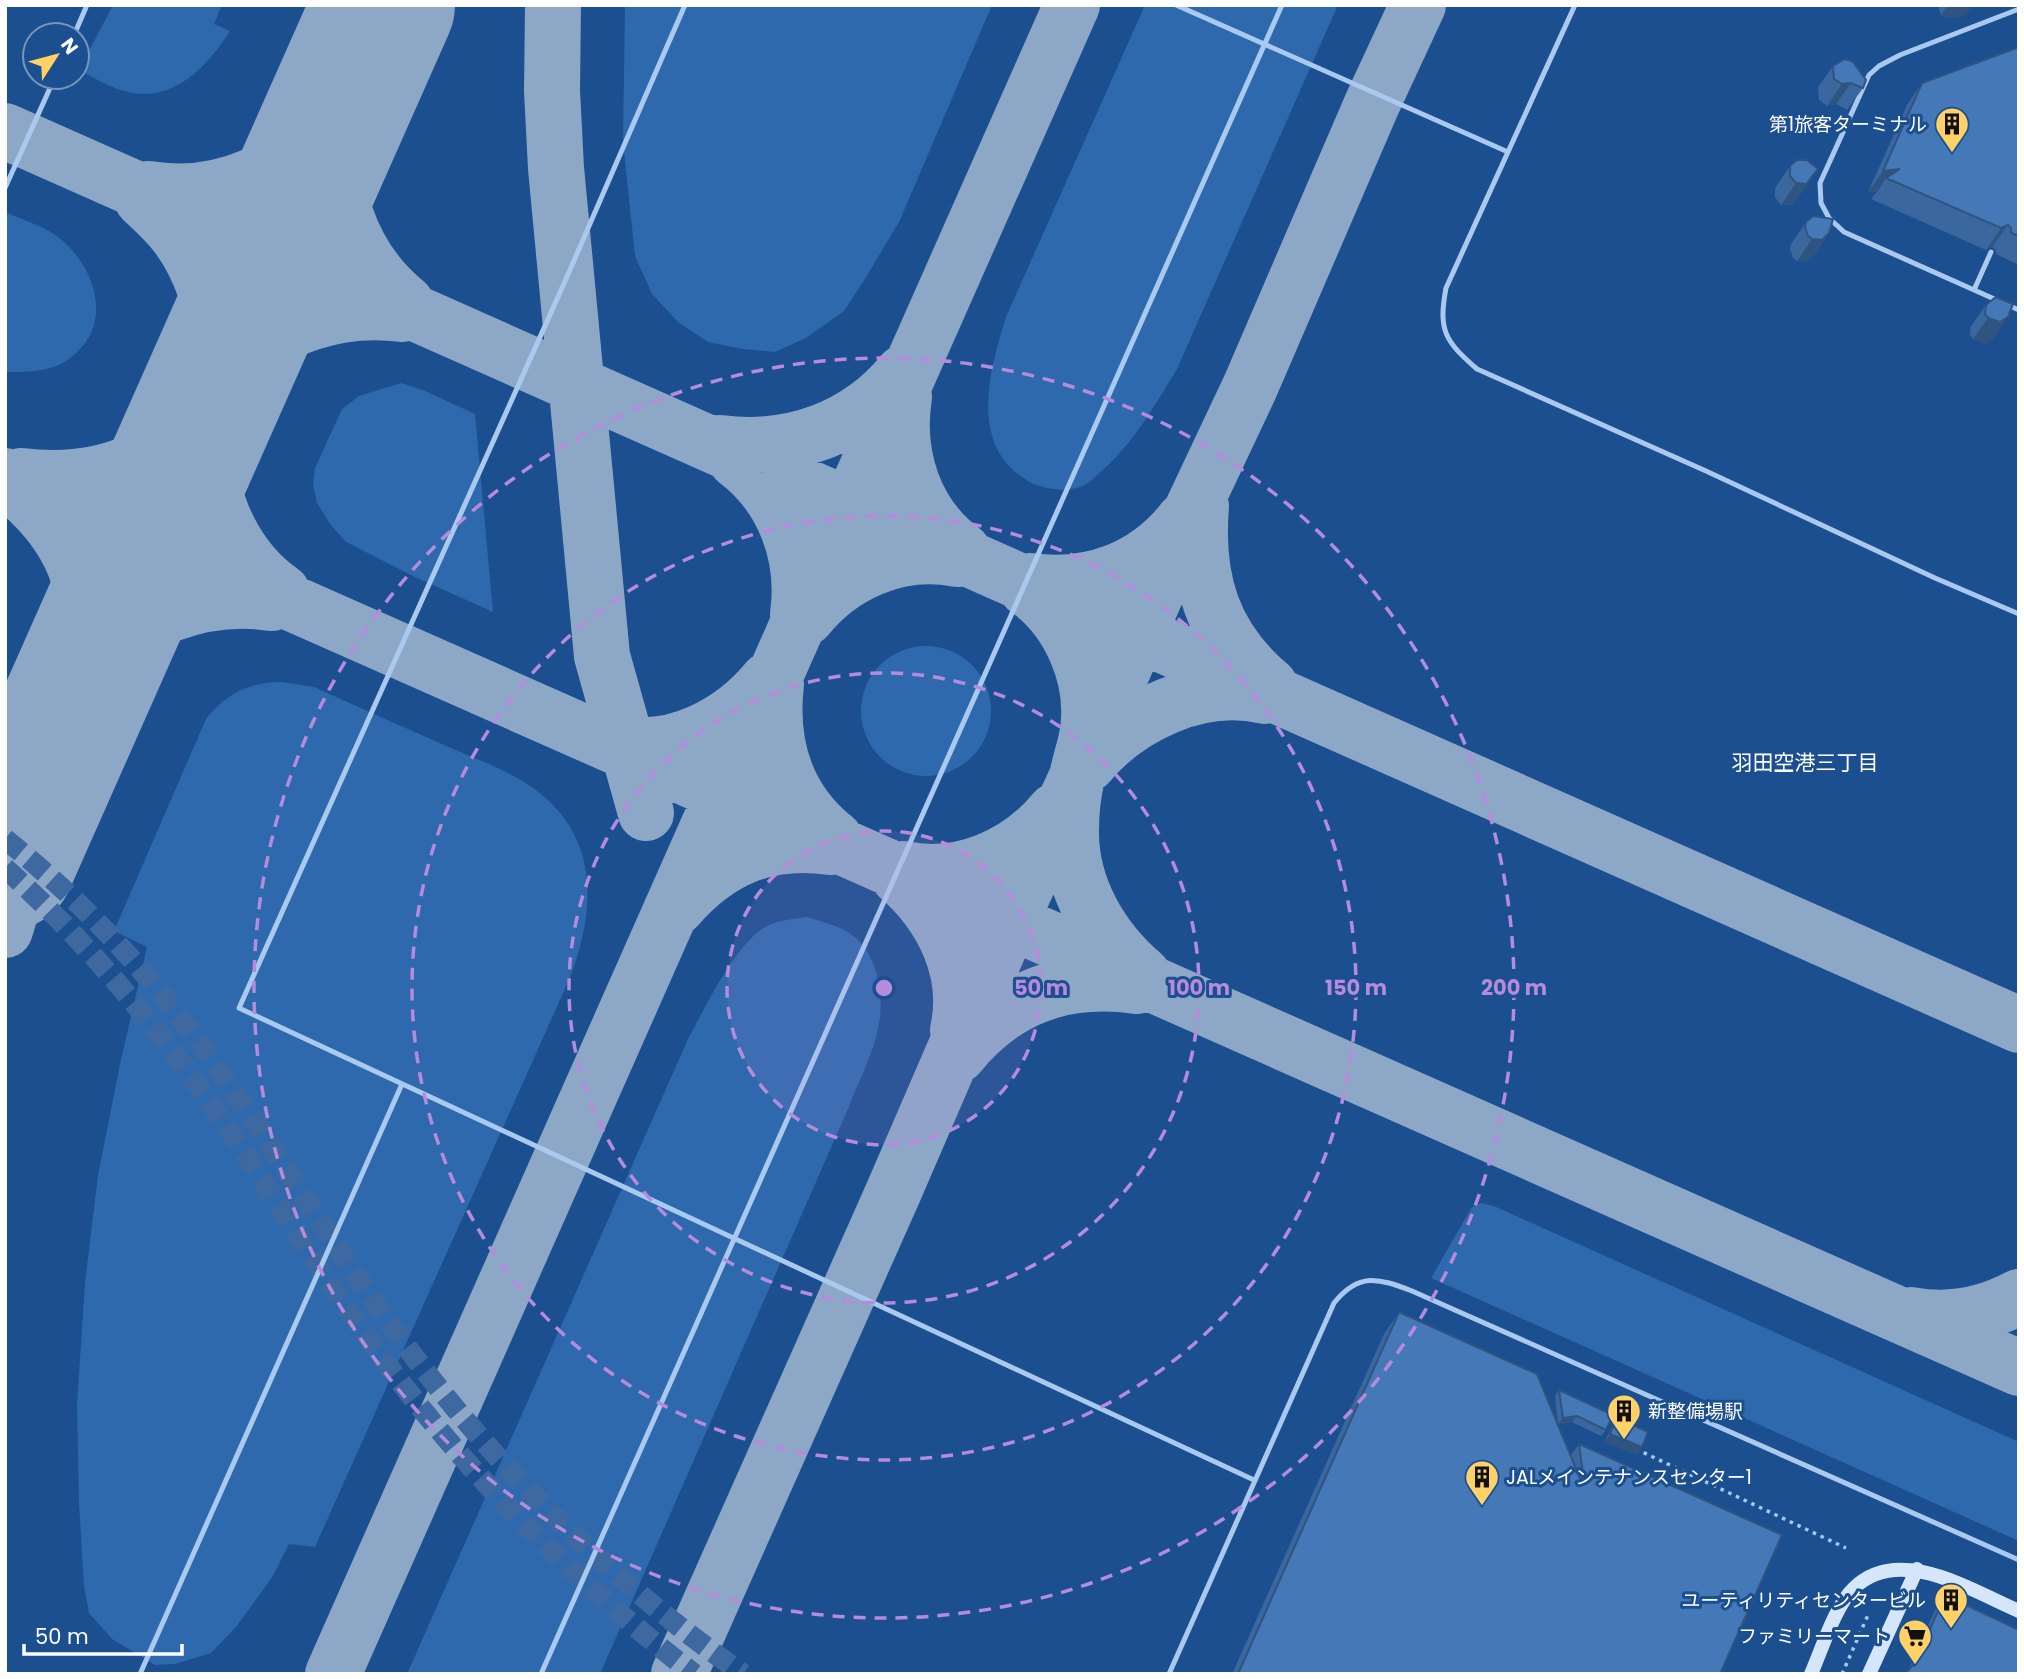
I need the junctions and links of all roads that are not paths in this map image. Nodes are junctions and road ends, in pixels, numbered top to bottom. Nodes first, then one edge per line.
1 (685, 5) edge
2 (1176, 5) edge
3 (1282, 5) edge
4 (1575, 5) edge
5 (2019, 9) edge
6 (1264, 44) junction
7 (49, 91) edge
8 (1508, 152) junction
9 (5, 188) edge
10 (1991, 252) edge
11 (1974, 290) junction
12 (2019, 310) edge
13 (2019, 614) edge
14 (402, 1084) junction
15 (735, 1239) junction
16 (1254, 1480) junction
17 (2019, 1560) edge
18 (1917, 1569) junction
19 (2019, 1611) edge
20 (140, 1674) edge
21 (541, 1674) edge
22 (1169, 1674) edge
23 (1811, 1674) edge
24 (1869, 1674) edge

1 - 14 lane
2 - 6 lane
3 - 6 lane
4 - 8 lane
5 - 11 lane
6 - 8 lane
6 - 15 lane
7 - 9 lane
8 - 13 lane
10 - 11 lane
11 - 12 lane
14 - 15 lane
14 - 20 lane
15 - 16 lane
15 - 21 lane
16 - 17 lane
16 - 22 lane
18 - 19 street
18 - 23 street
18 - 24 street

